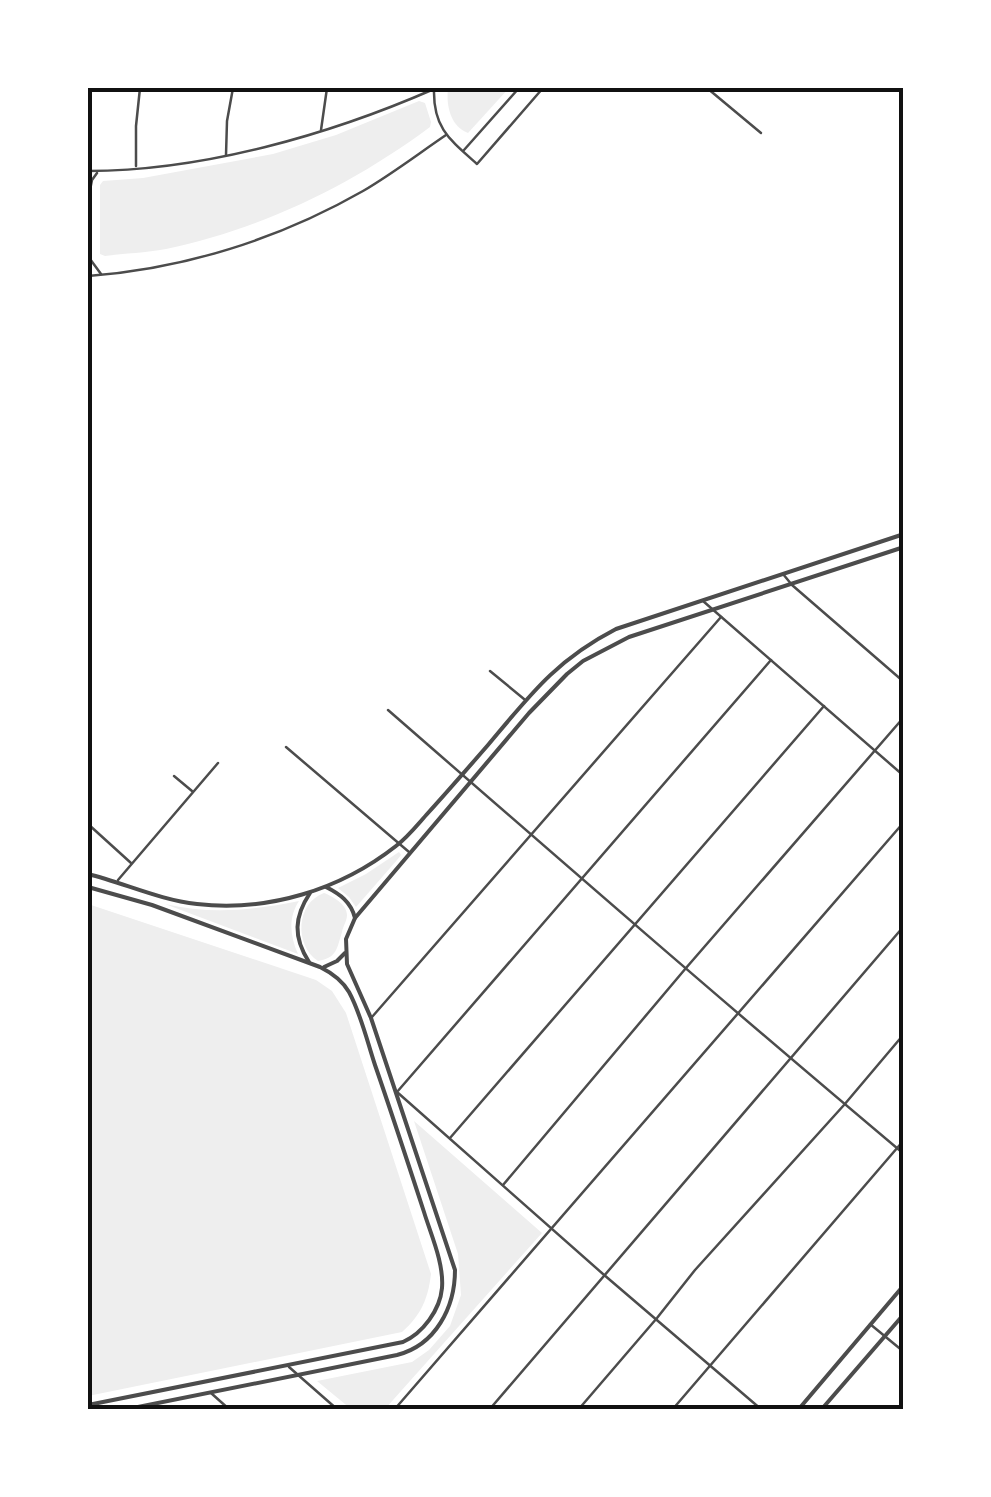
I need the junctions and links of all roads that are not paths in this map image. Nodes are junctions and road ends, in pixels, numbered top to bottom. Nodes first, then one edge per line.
1 (140, 88) edge
2 (234, 88) edge
3 (327, 88) edge
4 (434, 88) edge
5 (519, 88) edge
6 (543, 88) edge
7 (707, 88) edge
8 (321, 130) junction
9 (761, 133) dead end
10 (446, 135) junction
11 (463, 152) junction
12 (226, 155) junction
13 (136, 168) junction
14 (88, 171) edge
15 (99, 171) junction
16 (102, 275) junction
17 (88, 276) edge
18 (904, 534) edge
19 (904, 546) edge
20 (783, 574) junction
21 (792, 584) junction
22 (702, 600) junction
23 (713, 610) junction
24 (721, 617) junction
25 (771, 660) junction
26 (490, 670) dead end
27 (904, 682) edge
28 (526, 700) junction
29 (824, 706) junction
30 (388, 710) dead end
31 (904, 717) edge
32 (286, 747) dead end
33 (875, 751) junction
34 (218, 764) dead end
35 (462, 775) junction
36 (174, 776) dead end
37 (904, 776) edge
38 (472, 782) junction
39 (194, 792) junction
40 (904, 822) edge
41 (88, 824) edge
42 (533, 835) junction
43 (400, 844) junction
44 (410, 853) junction
45 (132, 864) junction
46 (88, 874) edge
47 (583, 878) junction
48 (117, 882) junction
49 (88, 887) edge
50 (326, 887) junction
51 (310, 893) junction
52 (355, 918) junction
53 (636, 924) junction
54 (904, 926) edge
55 (345, 953) junction
56 (312, 965) junction
57 (320, 968) junction
58 (686, 968) junction
59 (740, 1012) junction
60 (371, 1018) junction
61 (904, 1034) edge
62 (790, 1059) junction
63 (398, 1091) junction
64 (844, 1104) junction
65 (449, 1140) junction
66 (904, 1140) edge
67 (897, 1148) junction
68 (904, 1154) edge
69 (502, 1186) junction
70 (552, 1229) junction
71 (603, 1274) junction
72 (904, 1285) edge
73 (904, 1314) edge
74 (657, 1318) junction
75 (870, 1324) junction
76 (885, 1337) junction
77 (904, 1352) edge
78 (288, 1366) junction
79 (711, 1366) junction
80 (298, 1375) junction
81 (210, 1392) junction
82 (88, 1405) edge
83 (124, 1409) edge
84 (230, 1410) edge
85 (338, 1410) edge
86 (394, 1410) edge
87 (489, 1410) edge
88 (578, 1410) edge
89 (672, 1410) edge
90 (762, 1410) edge
91 (798, 1410) edge
92 (821, 1410) edge

1 - 13 street
2 - 12 street
3 - 8 street
4 - 8 street
4 - 10 street
5 - 11 street
6 - 11 street
7 - 9 street
8 - 12 street
10 - 11 street
10 - 16 street
12 - 13 street
13 - 15 street
14 - 15 street
15 - 16 street
16 - 17 street
18 - 20 street
19 - 21 street
20 - 21 street
20 - 22 street
21 - 23 street
21 - 27 street
22 - 23 street
22 - 28 street
23 - 24 street
23 - 38 street
24 - 25 street
24 - 42 street
25 - 29 street
25 - 47 street
26 - 28 street
28 - 35 street
29 - 33 street
29 - 53 street
30 - 35 street
31 - 33 street
32 - 43 street
33 - 37 street
33 - 58 street
34 - 39 street
35 - 38 street
35 - 43 street
36 - 39 street
38 - 42 street
38 - 44 street
39 - 45 street
40 - 59 street
41 - 45 street
42 - 47 street
42 - 60 street
43 - 44 street
43 - 50 street
44 - 52 street
45 - 48 street
46 - 48 street
47 - 53 street
47 - 63 street
48 - 51 street
49 - 56 street
50 - 51 street
50 - 52 street
51 - 56 street
52 - 55 street
53 - 58 street
53 - 65 street
54 - 62 street
55 - 57 street
55 - 60 street
56 - 57 street
57 - 78 street
58 - 59 street
58 - 69 street
59 - 62 street
59 - 70 street
60 - 63 street
61 - 64 street
62 - 64 street
62 - 71 street
63 - 65 street
63 - 80 street
64 - 67 street
64 - 74 street
65 - 69 street
66 - 67 street
67 - 68 street
67 - 79 street
69 - 70 street
70 - 71 street
70 - 86 street
71 - 74 street
71 - 87 street
72 - 75 street
73 - 76 street
74 - 79 street
74 - 88 street
75 - 76 street
75 - 91 street
76 - 77 street
76 - 92 street
78 - 80 street
78 - 82 street
79 - 89 street
79 - 90 street
80 - 81 street
80 - 85 street
81 - 83 street
81 - 84 street

